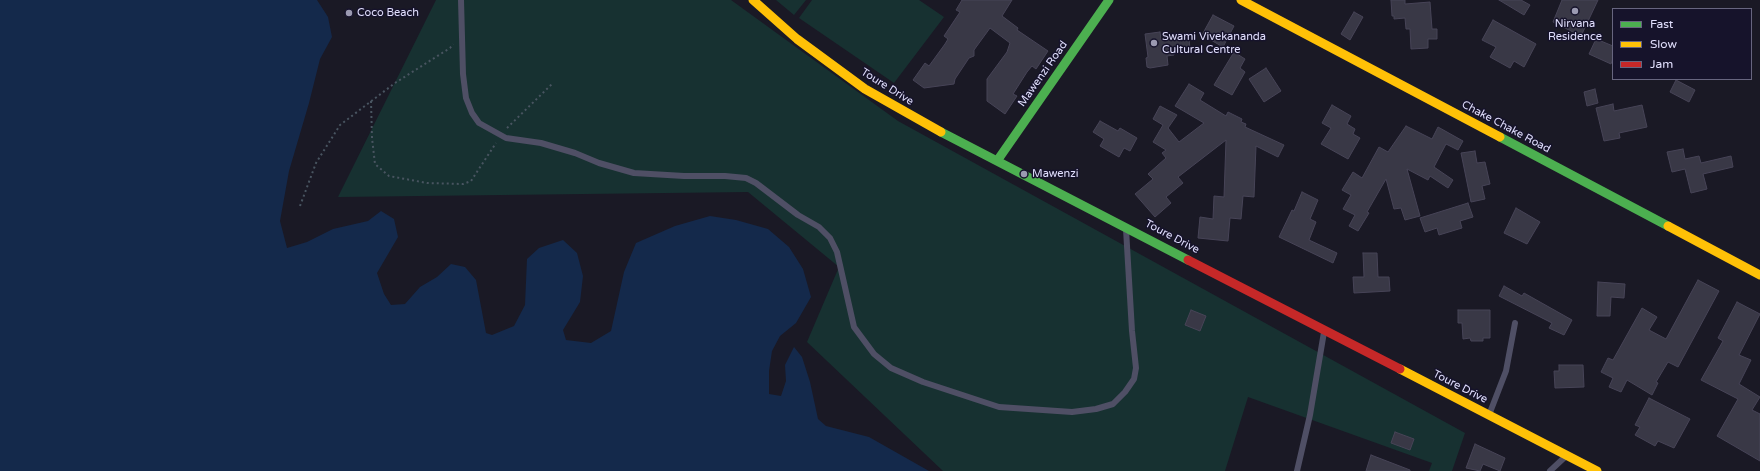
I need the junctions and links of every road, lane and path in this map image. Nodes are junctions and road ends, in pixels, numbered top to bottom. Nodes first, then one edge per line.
1 (461, 0) edge
2 (753, 0) edge
3 (1109, 0) edge
4 (1241, 0) edge
5 (461, 32) junction
6 (552, 83) dead end
7 (371, 101) junction
8 (500, 136) junction
9 (997, 161) junction
10 (300, 206) dead end
11 (1126, 227) junction
12 (1760, 275) edge
13 (1515, 323) dead end
14 (1324, 330) junction
15 (1489, 416) junction
16 (1567, 455) junction
17 (1297, 471) edge
18 (1550, 471) edge
19 (1597, 471) edge

1 - 5 lane
2 - 9 street, Toure Drive
3 - 9 street, Mawenzi Road
4 - 12 street, Chake Chake Road
5 - 7 path
5 - 8 lane
6 - 8 path
7 - 8 path
7 - 10 path
8 - 11 lane
9 - 11 street, Toure Drive
11 - 14 street, Toure Drive
13 - 15 lane
14 - 15 street, Toure Drive
14 - 17 lane
15 - 16 street, Toure Drive
16 - 18 lane
16 - 19 street, Toure Drive

